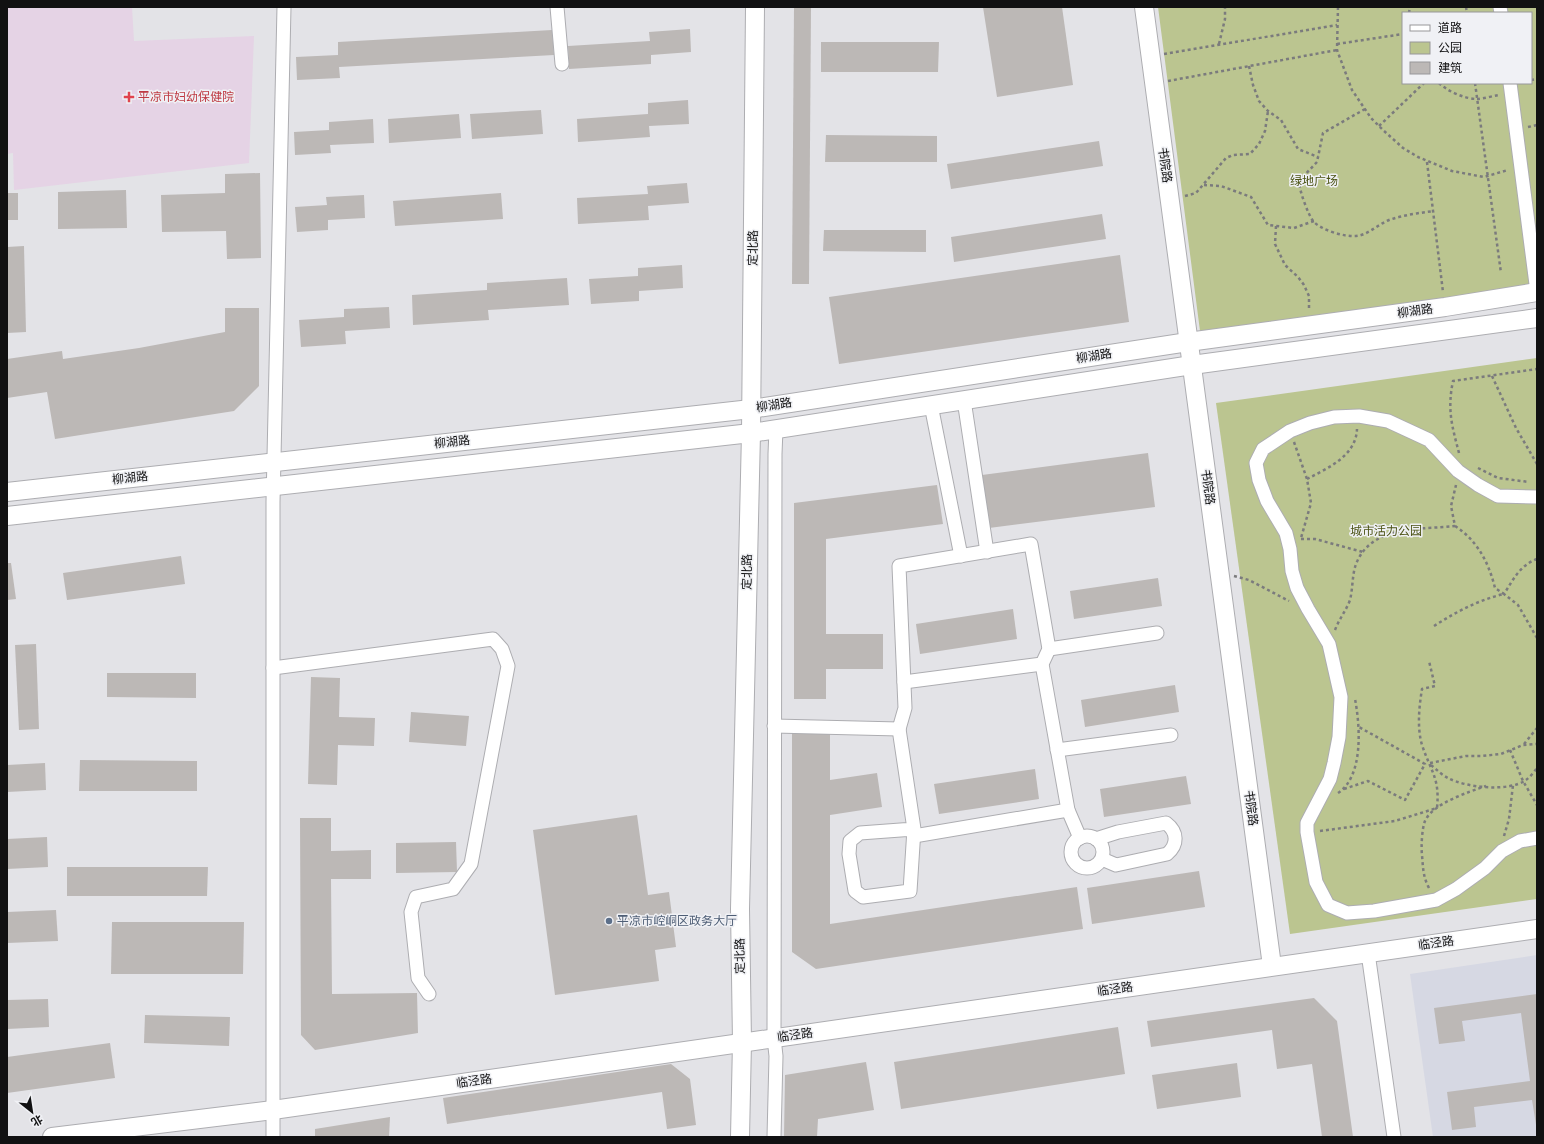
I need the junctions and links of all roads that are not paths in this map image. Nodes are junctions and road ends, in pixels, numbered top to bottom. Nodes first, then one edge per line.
1 (284, 7) edge
2 (557, 7) edge
3 (755, 7) edge
4 (1144, 7) edge
5 (562, 64) dead end
6 (1510, 87) edge
7 (1537, 292) edge
8 (1537, 318) edge
9 (1188, 342) junction
10 (1192, 365) junction
11 (964, 400) junction
12 (931, 405) junction
13 (751, 409) junction
14 (776, 429) junction
15 (751, 433) junction
16 (274, 462) junction
17 (274, 486) junction
18 (7, 492) edge
19 (1537, 497) edge
20 (7, 516) edge
21 (986, 552) junction
22 (961, 556) junction
23 (1157, 633) dead end
24 (1049, 649) junction
25 (1042, 664) junction
26 (273, 668) junction
27 (904, 682) junction
28 (774, 726) junction
29 (899, 729) junction
30 (1171, 735) dead end
31 (1057, 750) junction
32 (1068, 810) junction
33 (914, 833) junction
34 (1080, 838) junction
35 (1537, 838) edge
36 (1096, 839) junction
37 (1102, 858) junction
38 (1537, 929) edge
39 (1368, 953) junction
40 (1272, 966) junction
41 (429, 994) dead end
42 (774, 1038) junction
43 (742, 1042) junction
44 (273, 1110) junction
45 (52, 1137) edge
46 (273, 1137) edge
47 (740, 1137) edge
48 (774, 1137) edge
49 (1394, 1137) edge

1 - 16 street
2 - 5 street
3 - 13 street, 定北路
4 - 9 street, 书院路
6 - 7 street
7 - 9 street, 柳湖路
8 - 10 street, 柳湖路
9 - 10 street, 书院路
9 - 13 street, 柳湖路
10 - 11 street, 柳湖路
10 - 40 street, 书院路
11 - 12 street, 柳湖路
11 - 21 street
12 - 14 street, 柳湖路
12 - 22 street
13 - 15 street, 定北路
13 - 16 street, 柳湖路
14 - 15 street, 柳湖路
14 - 28 street
15 - 17 street, 柳湖路
15 - 43 street, 定北路
16 - 17 street
16 - 18 street, 柳湖路
17 - 20 street, 柳湖路
17 - 26 street
19 - 35 street
21 - 22 street
21 - 24 street
22 - 27 street
23 - 24 street
24 - 25 street
25 - 27 street
25 - 31 street
26 - 41 street
26 - 44 street
27 - 29 street
28 - 29 street
28 - 42 street
29 - 33 street
30 - 31 street
31 - 32 street
32 - 33 street
32 - 34 street
33 - 33 street
34 - 36 street
34 - 37 street
36 - 37 street
36 - 37 street
38 - 39 street, 临泾路
39 - 40 street, 临泾路
39 - 49 street
40 - 42 street, 临泾路
42 - 43 street, 临泾路
42 - 48 street
43 - 44 street, 临泾路
43 - 47 street, 定北路
44 - 45 street, 临泾路
44 - 46 street

